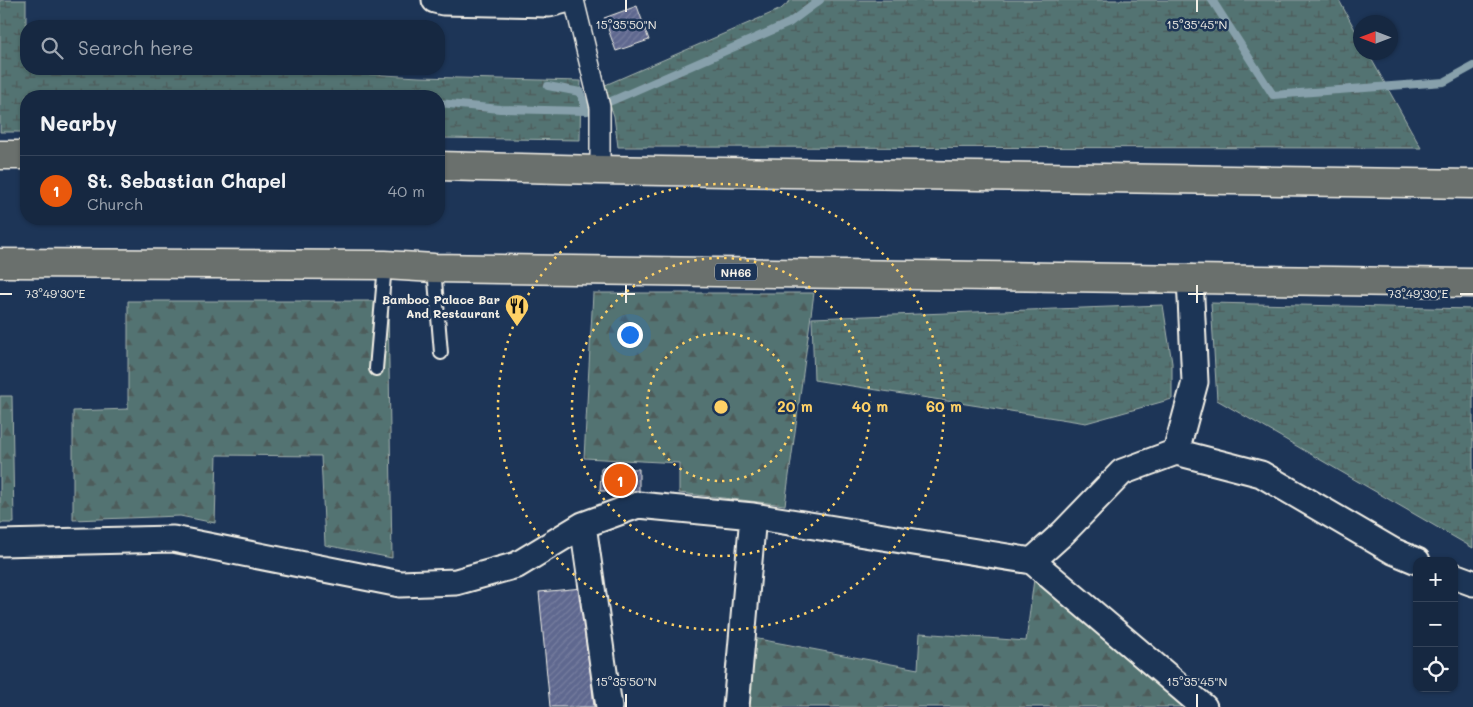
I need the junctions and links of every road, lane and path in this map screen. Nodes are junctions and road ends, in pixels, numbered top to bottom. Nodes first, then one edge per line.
1 (435, 0) edge
2 (565, 0) edge
3 (574, 0) edge
4 (494, 2) edge
5 (0, 155) edge
6 (20, 155) edge
7 (445, 166) edge
8 (600, 170) junction
9 (1473, 184) edge
10 (0, 263) edge
11 (385, 265) junction
12 (434, 268) junction
13 (1190, 278) junction
14 (1473, 282) edge
15 (440, 353) dead end
16 (376, 369) dead end
17 (1176, 452) junction
18 (753, 516) junction
19 (583, 525) junction
20 (0, 543) edge
21 (1413, 559) edge
22 (1032, 561) junction
23 (1458, 577) edge
24 (1473, 583) edge
25 (609, 707) edge
26 (736, 707) edge
27 (1204, 707) edge

1 - 4 street
2 - 4 street
3 - 8 street
5 - 6 highway
7 - 8 highway
8 - 9 highway
10 - 11 highway, NH66
11 - 12 highway, NH66
11 - 16 lane
12 - 13 highway, NH66
12 - 15 lane
13 - 14 highway, NH66
13 - 17 street
17 - 21 street
17 - 22 street
18 - 19 street
18 - 22 street
18 - 26 street
19 - 20 street
19 - 25 street
22 - 27 street
23 - 24 street

